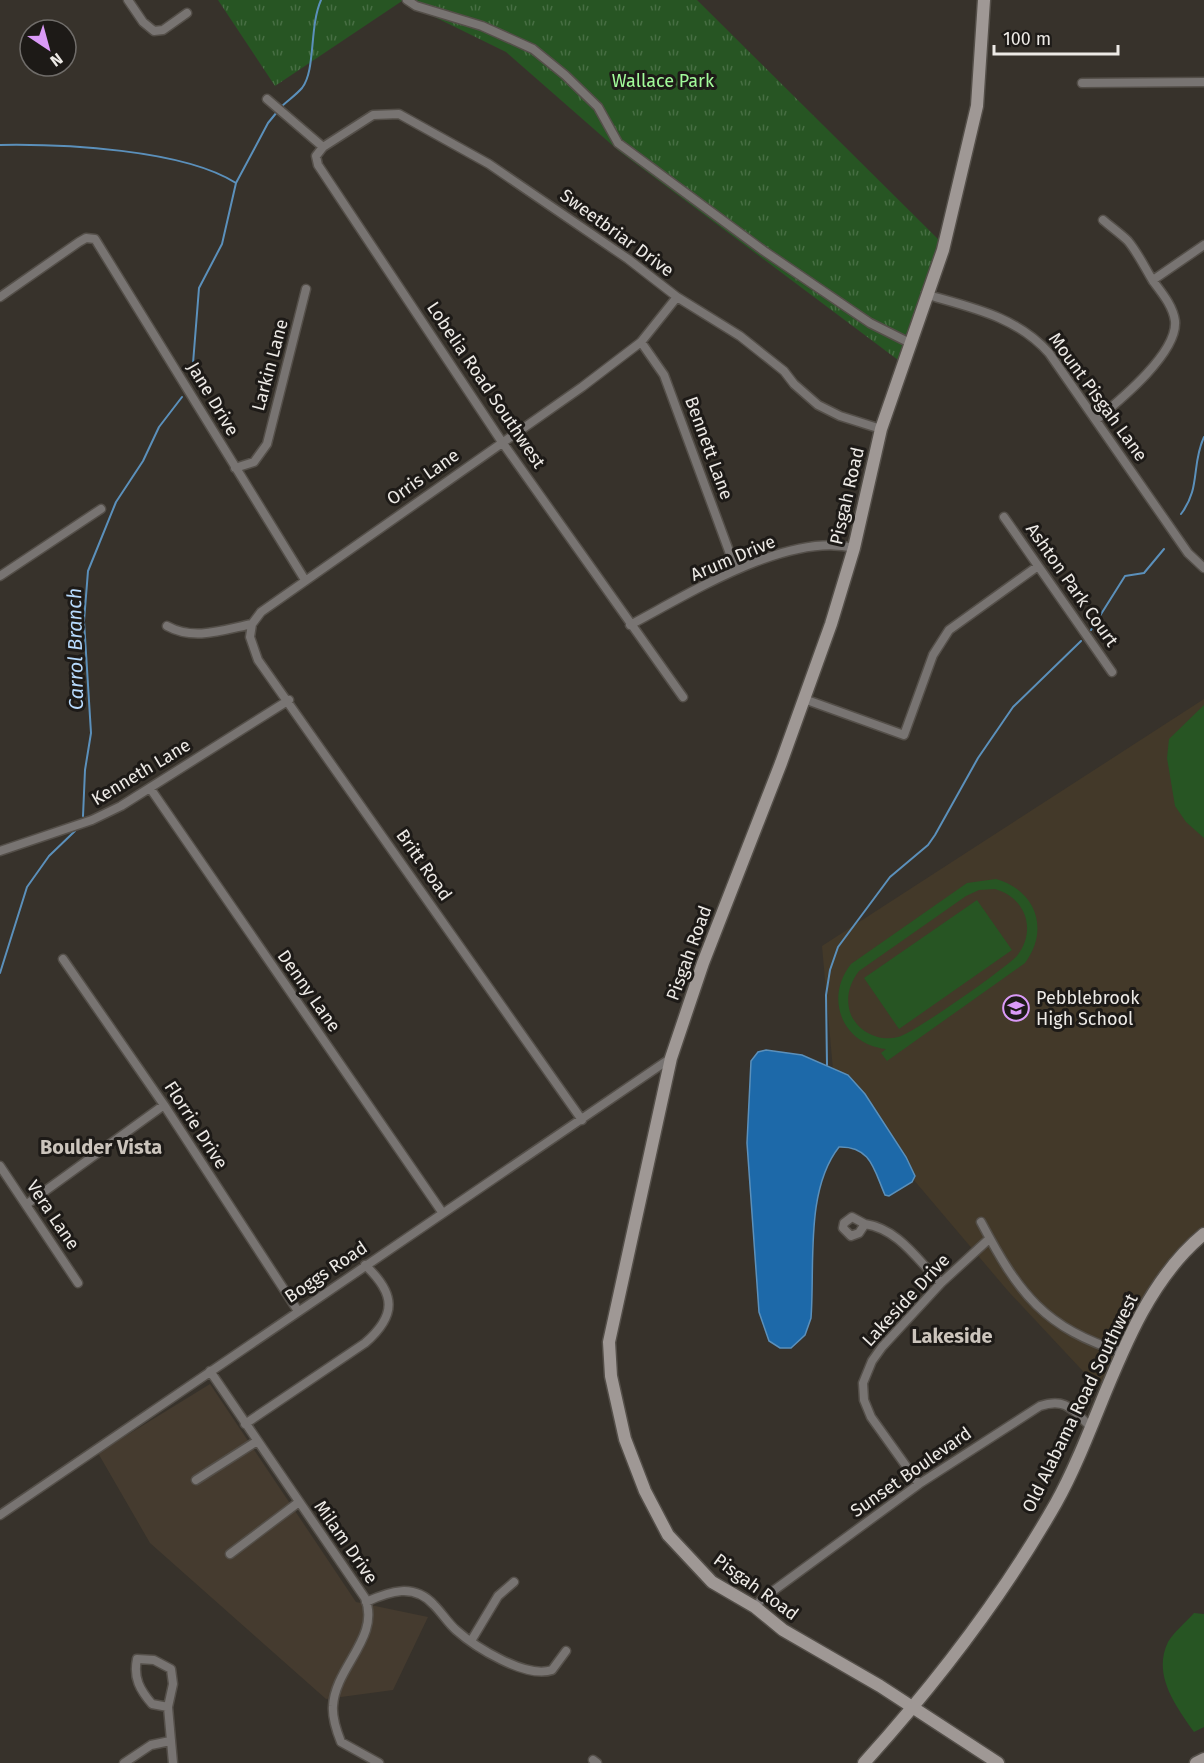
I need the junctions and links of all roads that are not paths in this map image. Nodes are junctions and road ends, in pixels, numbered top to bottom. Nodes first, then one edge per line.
1 (128, 0) edge
2 (407, 0) edge
3 (984, 0) edge
4 (187, 13) dead end
5 (1204, 82) edge
6 (1082, 83) dead end
7 (267, 99) dead end
8 (323, 147) junction
9 (1103, 220) dead end
10 (1204, 245) edge
11 (1153, 280) junction
12 (306, 289) dead end
13 (928, 295) junction
14 (0, 297) edge
15 (677, 297) junction
16 (641, 342) junction
17 (910, 343) junction
18 (1096, 420) junction
19 (881, 429) junction
20 (502, 442) junction
21 (235, 468) junction
22 (101, 508) dead end
23 (1004, 517) dead end
24 (855, 548) junction
25 (1038, 566) junction
26 (1204, 568) edge
27 (736, 570) junction
28 (0, 576) edge
29 (304, 580) junction
30 (252, 624) junction
31 (630, 625) junction
32 (167, 626) dead end
33 (1112, 672) dead end
34 (683, 697) dead end
35 (804, 699) junction
36 (289, 700) junction
37 (150, 788) junction
38 (0, 850) edge
39 (63, 959) dead end
40 (671, 1058) junction
41 (164, 1105) junction
42 (582, 1120) junction
43 (0, 1166) edge
44 (27, 1204) junction
45 (442, 1212) junction
46 (981, 1222) dead end
47 (865, 1224) dead end
48 (1204, 1234) edge
49 (989, 1239) junction
50 (365, 1265) junction
51 (78, 1283) dead end
52 (941, 1283) junction
53 (298, 1311) junction
54 (1124, 1353) junction
55 (210, 1371) junction
56 (245, 1424) junction
57 (1092, 1428) junction
58 (257, 1441) junction
59 (196, 1480) dead end
60 (919, 1484) junction
61 (299, 1503) junction
62 (0, 1515) edge
63 (230, 1554) dead end
64 (514, 1582) dead end
65 (366, 1602) junction
66 (755, 1607) junction
67 (471, 1641) junction
68 (566, 1651) dead end
69 (168, 1707) junction
70 (913, 1708) junction
71 (170, 1741) junction
72 (1204, 1759) edge
73 (124, 1763) edge
74 (173, 1763) edge
75 (379, 1763) edge
76 (864, 1763) edge
77 (998, 1763) edge
78 (1196, 1763) edge

1 - 4 street
2 - 17 street
3 - 13 street, Pisgah Road
5 - 6 street
7 - 8 street
8 - 15 street, Sweetbriar Drive
8 - 20 street, Lobelia Road Southwest
9 - 11 street
10 - 11 street
11 - 18 street
12 - 21 street, Larkin Lane
13 - 17 street, Pisgah Road
13 - 18 street, Mount Pisgah Lane
14 - 21 street, Jane Drive
15 - 16 street, Orris Lane
15 - 19 street, Sweetbriar Drive
16 - 20 street, Orris Lane
16 - 27 street, Bennett Lane
17 - 19 street, Pisgah Road
18 - 26 street, Mount Pisgah Lane
19 - 24 street, Pisgah Road
20 - 29 street, Orris Lane
20 - 31 street, Lobelia Road Southwest
21 - 29 street, Jane Drive
22 - 28 street
23 - 25 street, Ashton Park Court
24 - 27 street, Arum Drive
24 - 35 street, Pisgah Road
25 - 33 street, Ashton Park Court
25 - 35 street
27 - 31 street, Arum Drive
29 - 30 street, Orris Lane
30 - 32 street
30 - 36 street, Britt Road
31 - 34 street, Lobelia Road Southwest
35 - 40 street, Pisgah Road
36 - 37 street, Kenneth Lane
36 - 42 street, Britt Road
37 - 38 street, Kenneth Lane
37 - 45 street, Denny Lane
39 - 41 street, Florrie Drive
40 - 42 street, Boggs Road
40 - 66 street, Pisgah Road
41 - 44 street
41 - 53 street, Florrie Drive
42 - 45 street, Boggs Road
43 - 44 street, Vera Lane
44 - 51 street, Vera Lane
45 - 50 street, Boggs Road
46 - 49 street
47 - 52 street
48 - 54 street, Old Alabama Road Southwest
49 - 52 street, Lakeside Drive
49 - 54 street
50 - 53 street, Boggs Road
50 - 56 street
52 - 60 street, Lakeside Drive
53 - 55 street, Boggs Road
54 - 57 street, Old Alabama Road Southwest
55 - 56 street, Milam Drive
55 - 62 street, Boggs Road
56 - 58 street, Milam Drive
57 - 60 street, Sunset Boulevard
57 - 70 street, Old Alabama Road Southwest
58 - 59 street
58 - 61 street, Milam Drive
60 - 66 street, Sunset Boulevard
61 - 63 street
61 - 65 street, Milam Drive
64 - 67 street
65 - 67 street
65 - 75 street, Milam Drive
66 - 70 street, Pisgah Road
67 - 68 street
69 - 69 street
69 - 71 street
70 - 76 street, Old Alabama Road Southwest
70 - 77 street, Pisgah Road
71 - 73 street
71 - 74 street
72 - 78 street

